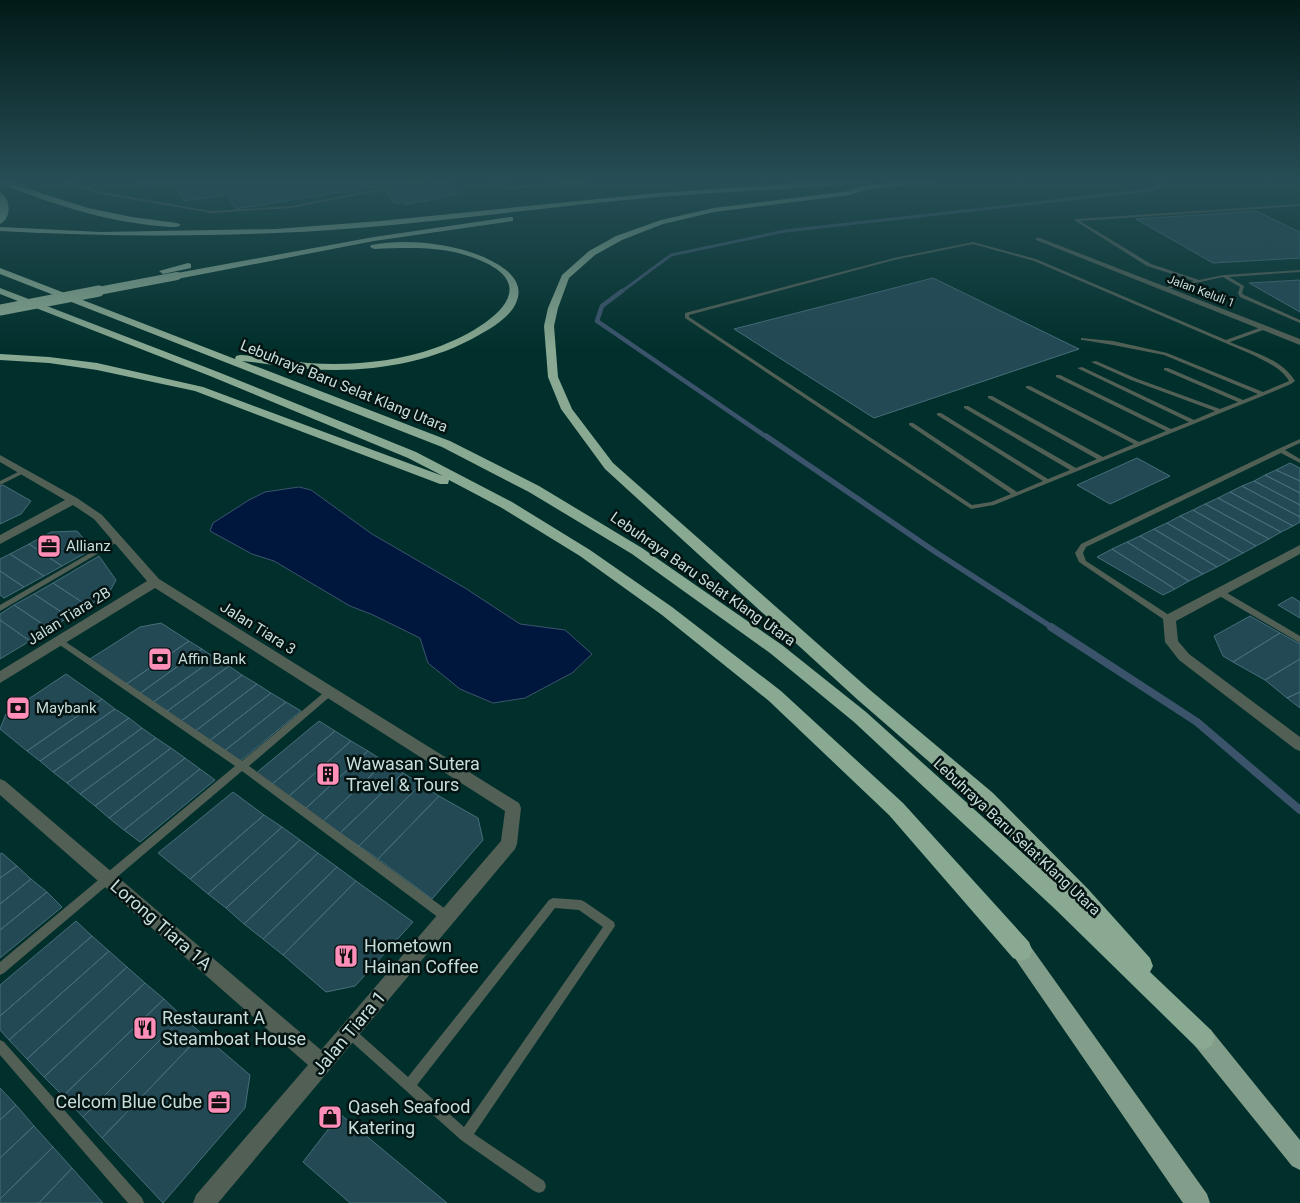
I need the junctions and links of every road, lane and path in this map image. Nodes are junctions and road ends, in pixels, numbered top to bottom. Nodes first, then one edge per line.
1 (354, 236) edge
2 (388, 236) edge
3 (624, 236) edge
4 (1102, 236) edge
5 (1038, 239) dead end
6 (0, 266) edge
7 (209, 270) junction
8 (0, 271) edge
9 (1300, 272) edge
10 (10, 274) junction
11 (1224, 276) junction
12 (1197, 281) junction
13 (1165, 289) junction
14 (0, 291) edge
15 (0, 302) edge
16 (0, 310) edge
17 (1300, 322) edge
18 (1264, 328) junction
19 (1083, 339) dead end
20 (1226, 342) junction
21 (1300, 342) edge
22 (0, 357) edge
23 (226, 358) junction
24 (1094, 362) dead end
25 (1080, 368) dead end
26 (1166, 369) dead end
27 (1058, 376) dead end
28 (1028, 387) dead end
29 (1263, 394) junction
30 (990, 397) dead end
31 (1243, 402) junction
32 (966, 407) dead end
33 (1219, 411) junction
34 (939, 414) dead end
35 (1194, 422) junction
36 (910, 424) dead end
37 (1170, 432) junction
38 (1300, 441) edge
39 (1139, 444) junction
40 (1280, 450) junction
41 (0, 458) edge
42 (1102, 459) junction
43 (1300, 460) edge
44 (1075, 470) junction
45 (24, 471) junction
46 (1047, 481) junction
47 (0, 483) edge
48 (1016, 494) junction
49 (73, 500) junction
50 (506, 505) junction
51 (0, 540) edge
52 (118, 540) junction
53 (1300, 549) edge
54 (155, 582) junction
55 (1219, 592) junction
56 (0, 608) edge
57 (1169, 619) junction
58 (1300, 640) edge
59 (60, 641) junction
60 (0, 678) edge
61 (330, 692) junction
62 (1300, 745) edge
63 (242, 766) junction
64 (0, 786) edge
65 (513, 808) joint
66 (108, 879) junction
67 (447, 917) junction
68 (1021, 950) joint
69 (0, 969) edge
70 (350, 1032) junction
71 (1203, 1038) junction
72 (0, 1046) edge
73 (322, 1064) junction
74 (410, 1085) junction
75 (465, 1136) junction
76 (1300, 1158) edge
77 (539, 1186) dead end
78 (137, 1203) edge
79 (204, 1203) edge
80 (1198, 1203) edge

1 - 15 highway
2 - 7 highway
3 - 71 highway
4 - 12 lane
5 - 13 street, Jalan Keluli 1
6 - 10 highway
7 - 16 highway, bridge
7 - 23 highway
8 - 10 highway, Lebuhraya Baru Selat Klang Utara
9 - 11 lane
10 - 23 highway, Lebuhraya Baru Selat Klang Utara
11 - 12 lane
11 - 17 lane
12 - 13 lane
13 - 18 street, Jalan Keluli 1
14 - 50 highway
18 - 20 lane
18 - 21 street, Jalan Keluli 1
19 - 29 lane
20 - 29 lane
20 - 48 lane
22 - 50 highway
23 - 71 highway, Lebuhraya Baru Selat Klang Utara
24 - 33 lane
25 - 35 lane
26 - 31 lane
27 - 37 lane
28 - 39 lane
29 - 31 lane
30 - 42 lane
31 - 33 lane
32 - 44 lane
33 - 35 lane
34 - 46 lane
35 - 37 lane
36 - 48 lane
37 - 39 lane
38 - 40 lane
39 - 42 lane
40 - 43 lane
40 - 57 lane
41 - 45 street, Jalan Tiara 3
42 - 44 lane
44 - 46 lane
45 - 47 lane
45 - 49 street, Jalan Tiara 3
46 - 48 lane
49 - 51 street
49 - 52 street, Jalan Tiara 3
50 - 68 highway
52 - 54 street, Jalan Tiara 3
52 - 56 lane
53 - 55 street
54 - 59 street, Jalan Tiara 2B
54 - 61 street, Jalan Tiara 3
55 - 57 street
55 - 58 lane
57 - 62 street
59 - 60 street, Jalan Tiara 2B
59 - 63 lane
61 - 63 lane
61 - 65 street, Jalan Tiara 3
63 - 66 lane
63 - 67 lane
64 - 66 street, Lorong Tiara 1A
65 - 67 street, Jalan Tiara 1
66 - 69 lane
66 - 73 street, Lorong Tiara 1A
67 - 70 street, Jalan Tiara 1
68 - 80 highway
70 - 73 street, Jalan Tiara 1
70 - 74 lane
71 - 76 highway
72 - 78 lane
73 - 79 street, Jalan Tiara 1
74 - 75 lane
74 - 75 lane
75 - 77 lane

